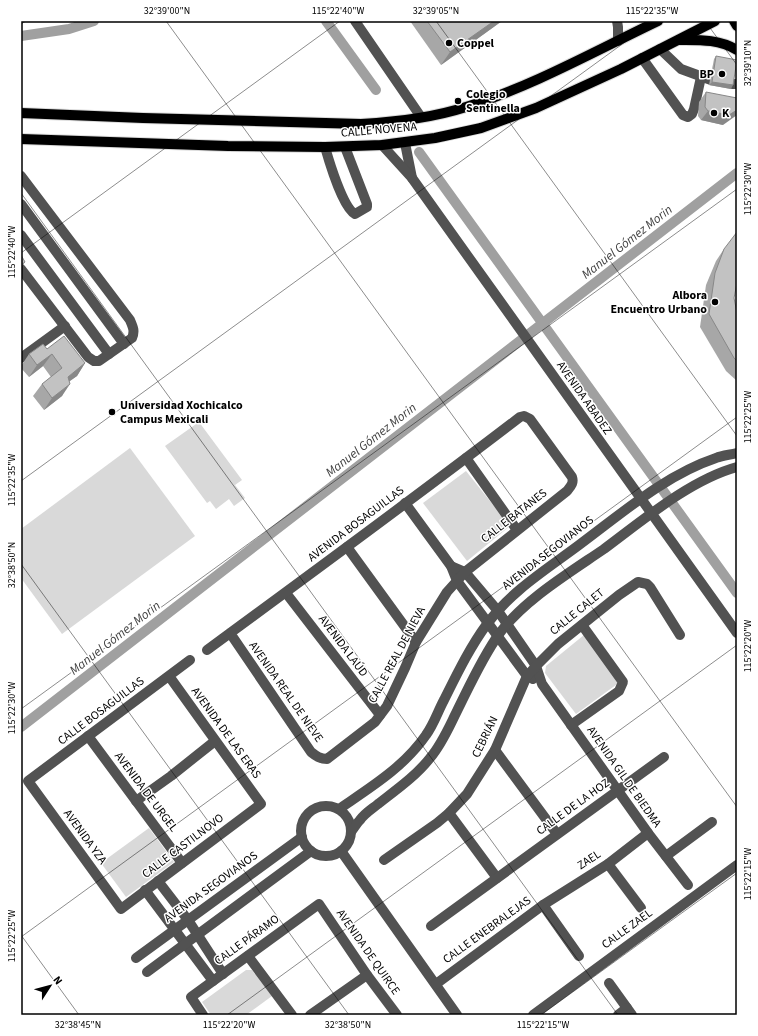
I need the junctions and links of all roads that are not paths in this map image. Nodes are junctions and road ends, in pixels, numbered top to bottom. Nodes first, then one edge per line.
1 (355, 21) edge
2 (617, 21) edge
3 (640, 21) edge
4 (658, 21) edge
5 (715, 21) edge
6 (734, 21) edge
7 (737, 26) edge
8 (628, 35) junction
9 (618, 40) junction
10 (677, 40) junction
11 (660, 49) junction
12 (737, 50) edge
13 (642, 58) junction
14 (21, 113) edge
15 (421, 117) junction
16 (21, 140) edge
17 (405, 143) junction
18 (382, 145) junction
19 (325, 147) junction
20 (345, 147) junction
21 (21, 176) edge
22 (412, 178) junction
23 (21, 204) edge
24 (21, 235) edge
25 (21, 269) edge
26 (65, 326) junction
27 (124, 344) junction
28 (109, 354) junction
29 (21, 358) edge
30 (737, 453) edge
31 (466, 458) junction
32 (737, 467) edge
33 (572, 477) joint
34 (675, 477) junction
35 (687, 490) junction
36 (644, 496) junction
37 (405, 504) junction
38 (627, 509) junction
39 (655, 512) junction
40 (609, 523) junction
41 (639, 524) junction
42 (517, 530) junction
43 (620, 537) junction
44 (346, 547) junction
45 (451, 566) junction
46 (465, 572) junction
47 (457, 581) junction
48 (286, 592) junction
49 (498, 611) junction
50 (488, 623) junction
51 (507, 624) junction
52 (582, 625) junction
53 (230, 633) junction
54 (737, 633) edge
55 (680, 635) dead end
56 (498, 636) junction
57 (416, 642) junction
58 (207, 650) dead end
59 (190, 660) dead end
60 (536, 666) junction
61 (169, 676) junction
62 (527, 676) junction
63 (542, 684) junction
64 (380, 715) junction
65 (571, 725) junction
66 (88, 736) junction
67 (215, 741) junction
68 (495, 750) junction
69 (664, 757) dead end
70 (327, 759) joint
71 (28, 781) joint
72 (617, 791) junction
73 (136, 801) junction
74 (261, 804) joint
75 (339, 809) junction
76 (449, 813) junction
77 (712, 822) dead end
78 (351, 832) junction
79 (648, 833) junction
80 (557, 834) junction
81 (302, 837) junction
82 (311, 851) junction
83 (341, 851) junction
84 (666, 856) junction
85 (384, 860) dead end
86 (182, 863) junction
87 (608, 864) junction
88 (737, 865) edge
89 (496, 878) junction
90 (158, 881) junction
91 (688, 885) dead end
92 (145, 890) junction
93 (319, 904) joint
94 (543, 906) junction
95 (641, 908) dead end
96 (121, 909) joint
97 (188, 920) junction
98 (431, 926) dead end
99 (174, 930) junction
100 (198, 935) junction
101 (185, 944) junction
102 (248, 956) junction
103 (579, 956) dead end
104 (136, 958) dead end
105 (147, 972) dead end
106 (223, 974) junction
107 (367, 975) junction
108 (213, 981) junction
109 (609, 983) dead end
110 (436, 984) junction
111 (629, 1012) edge
112 (203, 1015) edge
113 (292, 1015) edge
114 (310, 1015) edge
115 (397, 1015) edge
116 (457, 1015) edge
117 (533, 1015) edge
118 (618, 1015) edge

1 - 15 street
2 - 9 street
3 - 8 main road
4 - 8 main road, CALLE NOVENA
5 - 10 main road, CALLE NOVENA
6 - 7 main road
8 - 9 main road, CALLE NOVENA
9 - 15 main road, CALLE NOVENA
10 - 11 main road, CALLE NOVENA
10 - 12 main road
11 - 13 main road, CALLE NOVENA
11 - 13 street
13 - 17 main road, CALLE NOVENA
14 - 15 main road, CALLE NOVENA
16 - 19 main road, CALLE NOVENA
17 - 18 main road, CALLE NOVENA
17 - 22 street, AVENIDA ABADEZ
18 - 20 main road, CALLE NOVENA
18 - 22 street, AVENIDA ABADEZ
19 - 20 main road, CALLE NOVENA
19 - 20 street
21 - 27 street
22 - 36 street, AVENIDA ABADEZ
23 - 27 street
24 - 28 street
25 - 26 street
26 - 28 street
26 - 29 street
27 - 28 street
30 - 34 street, AVENIDA SEGOVIANOS
31 - 33 street, AVENIDA BOSAGUILLAS
31 - 37 street, AVENIDA BOSAGUILLAS
31 - 42 street
32 - 35 street
33 - 42 street, CALLE BATANES
34 - 35 street
34 - 36 street, AVENIDA SEGOVIANOS
35 - 39 street
36 - 38 street, AVENIDA SEGOVIANOS
36 - 39 street, AVENIDA ABADEZ
37 - 44 street, AVENIDA BOSAGUILLAS
37 - 45 street, AVENIDA GIL DE BIEDMA
38 - 40 street, AVENIDA SEGOVIANOS
38 - 41 street
39 - 41 street
39 - 54 street, AVENIDA ABADEZ
40 - 43 street
40 - 49 street, AVENIDA SEGOVIANOS
41 - 43 street
42 - 46 street, CALLE BATANES
43 - 51 street
44 - 48 street, AVENIDA BOSAGUILLAS
44 - 57 street
45 - 46 street, AVENIDA GIL DE BIEDMA
45 - 47 street, AVENIDA GIL DE BIEDMA
46 - 47 street, CALLE REAL DE NIEVA
46 - 49 street, AVENIDA GIL DE BIEDMA
47 - 50 street, AVENIDA GIL DE BIEDMA
47 - 57 street, CALLE REAL DE NIEVA
48 - 53 street, AVENIDA BOSAGUILLAS
48 - 64 street, AVENIDA LAÚD
49 - 50 street, AVENIDA SEGOVIANOS
49 - 51 street, AVENIDA GIL DE BIEDMA
50 - 56 street, AVENIDA GIL DE BIEDMA
50 - 75 street, AVENIDA SEGOVIANOS
51 - 56 street
51 - 60 street, AVENIDA GIL DE BIEDMA
52 - 55 street, CALLE CALET
52 - 60 street, CALLE CALET
52 - 65 street
53 - 58 street, AVENIDA BOSAGUILLAS
53 - 70 street, AVENIDA REAL DE NIEVE
56 - 62 street, AVENIDA GIL DE BIEDMA
56 - 78 street
57 - 64 street, CALLE REAL DE NIEVA
59 - 61 street, CALLE BOSAGUILLAS
60 - 62 street, CEBRIÁN
60 - 63 street, AVENIDA GIL DE BIEDMA
61 - 66 street, CALLE BOSAGUILLAS
61 - 67 street, AVENIDA DE LAS ERAS
62 - 63 street, AVENIDA GIL DE BIEDMA
62 - 68 street, CEBRIÁN
63 - 65 street, AVENIDA GIL DE BIEDMA
64 - 70 street, CALLE REAL DE NIEVA
65 - 72 street, AVENIDA GIL DE BIEDMA
66 - 71 street, CALLE BOSAGUILLAS
66 - 73 street, AVENIDA DE URGEL
67 - 73 street
67 - 74 street, AVENIDA DE LAS ERAS
68 - 76 street, CEBRIÁN
68 - 80 street
69 - 72 street, CALLE DE LA HOZ
71 - 96 street, AVENIDA YZA
72 - 79 street, AVENIDA GIL DE BIEDMA
72 - 80 street, CALLE DE LA HOZ
73 - 86 street, AVENIDA DE URGEL
74 - 86 street, CALLE CASTILNOVO
75 - 78 street
75 - 81 street
76 - 85 street, CEBRIÁN
76 - 89 street
77 - 84 street
78 - 83 street
79 - 84 street, AVENIDA GIL DE BIEDMA
79 - 87 street, ZAEL
80 - 89 street, CALLE DE LA HOZ
81 - 82 street
81 - 97 street, AVENIDA SEGOVIANOS
82 - 83 street
82 - 100 street
83 - 110 street
84 - 91 street, AVENIDA GIL DE BIEDMA
86 - 90 street, CALLE CASTILNOVO
87 - 94 street, ZAEL
87 - 95 street
88 - 117 street, CALLE ZAEL
89 - 98 street, CALLE DE LA HOZ
90 - 92 street, CALLE CASTILNOVO
90 - 97 street
92 - 96 street, CALLE CASTILNOVO
92 - 99 street
93 - 102 street, CALLE PÁRAMO
93 - 107 street, AVENIDA DE QUIRCE
94 - 103 street, CALLE ENEBRALEJAS
94 - 110 street, CALLE ENEBRALEJAS
97 - 99 street, AVENIDA SEGOVIANOS
97 - 100 street
99 - 101 street
99 - 104 street, AVENIDA SEGOVIANOS
100 - 101 street
100 - 106 street
101 - 105 street
101 - 108 street
102 - 106 street, CALLE PÁRAMO
102 - 113 street
106 - 108 street, CALLE PÁRAMO
107 - 114 street
107 - 115 street, AVENIDA DE QUIRCE
108 - 112 street, CALLE PÁRAMO
109 - 111 street
110 - 116 street
111 - 118 street

